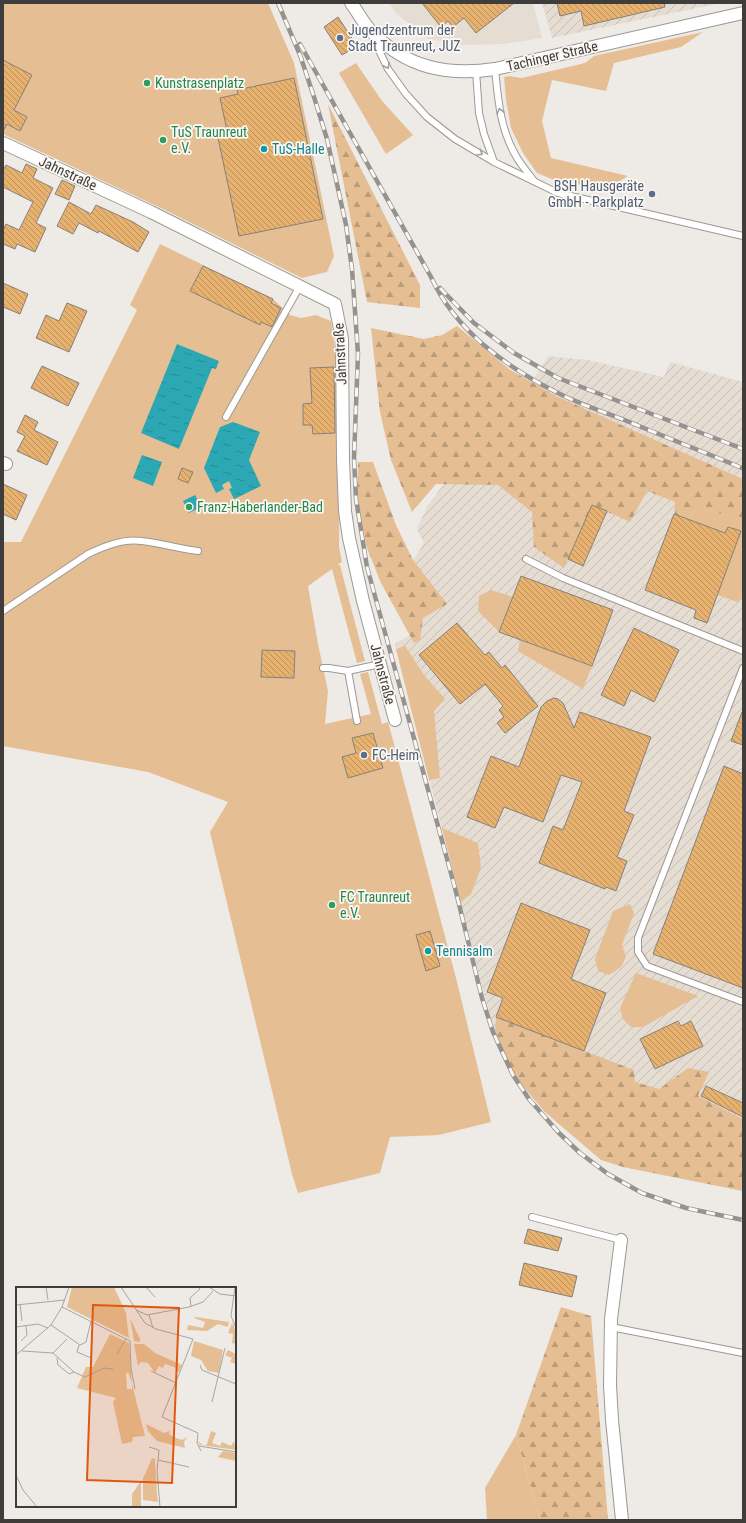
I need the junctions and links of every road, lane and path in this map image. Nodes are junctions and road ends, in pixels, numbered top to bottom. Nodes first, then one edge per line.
1 (351, 3) edge
2 (743, 13) edge
3 (370, 30) junction
4 (495, 68) junction
5 (476, 71) junction
6 (3, 143) edge
7 (494, 162) junction
8 (535, 182) junction
9 (743, 236) edge
10 (300, 286) junction
11 (226, 417) dead end
12 (198, 551) dead end
13 (526, 559) dead end
14 (3, 611) edge
15 (743, 651) edge
16 (380, 664) junction
17 (323, 668) dead end
18 (743, 668) edge
19 (348, 671) junction
20 (395, 720) dead end
21 (357, 721) dead end
22 (743, 1002) edge
23 (532, 1217) dead end
24 (621, 1240) joint
25 (611, 1328) junction
26 (743, 1353) edge
27 (622, 1520) edge

1 - 3 street, Tachinger Straße
2 - 4 street, Tachinger Straße
3 - 5 street, Tachinger Straße
3 -> 7 lane
4 - 5 street, Tachinger Straße
8 -> 4 lane
5 - 7 lane
6 - 10 street, Jahnstraße
7 - 8 lane
8 - 9 lane
10 - 11 lane
10 - 16 street, Jahnstraße
12 - 14 lane
13 - 15 lane
16 - 19 lane
16 - 20 street, Jahnstraße
17 - 19 lane
18 - 22 lane
19 - 21 lane
23 - 24 lane
24 - 25 street
25 - 26 lane
25 - 27 street

